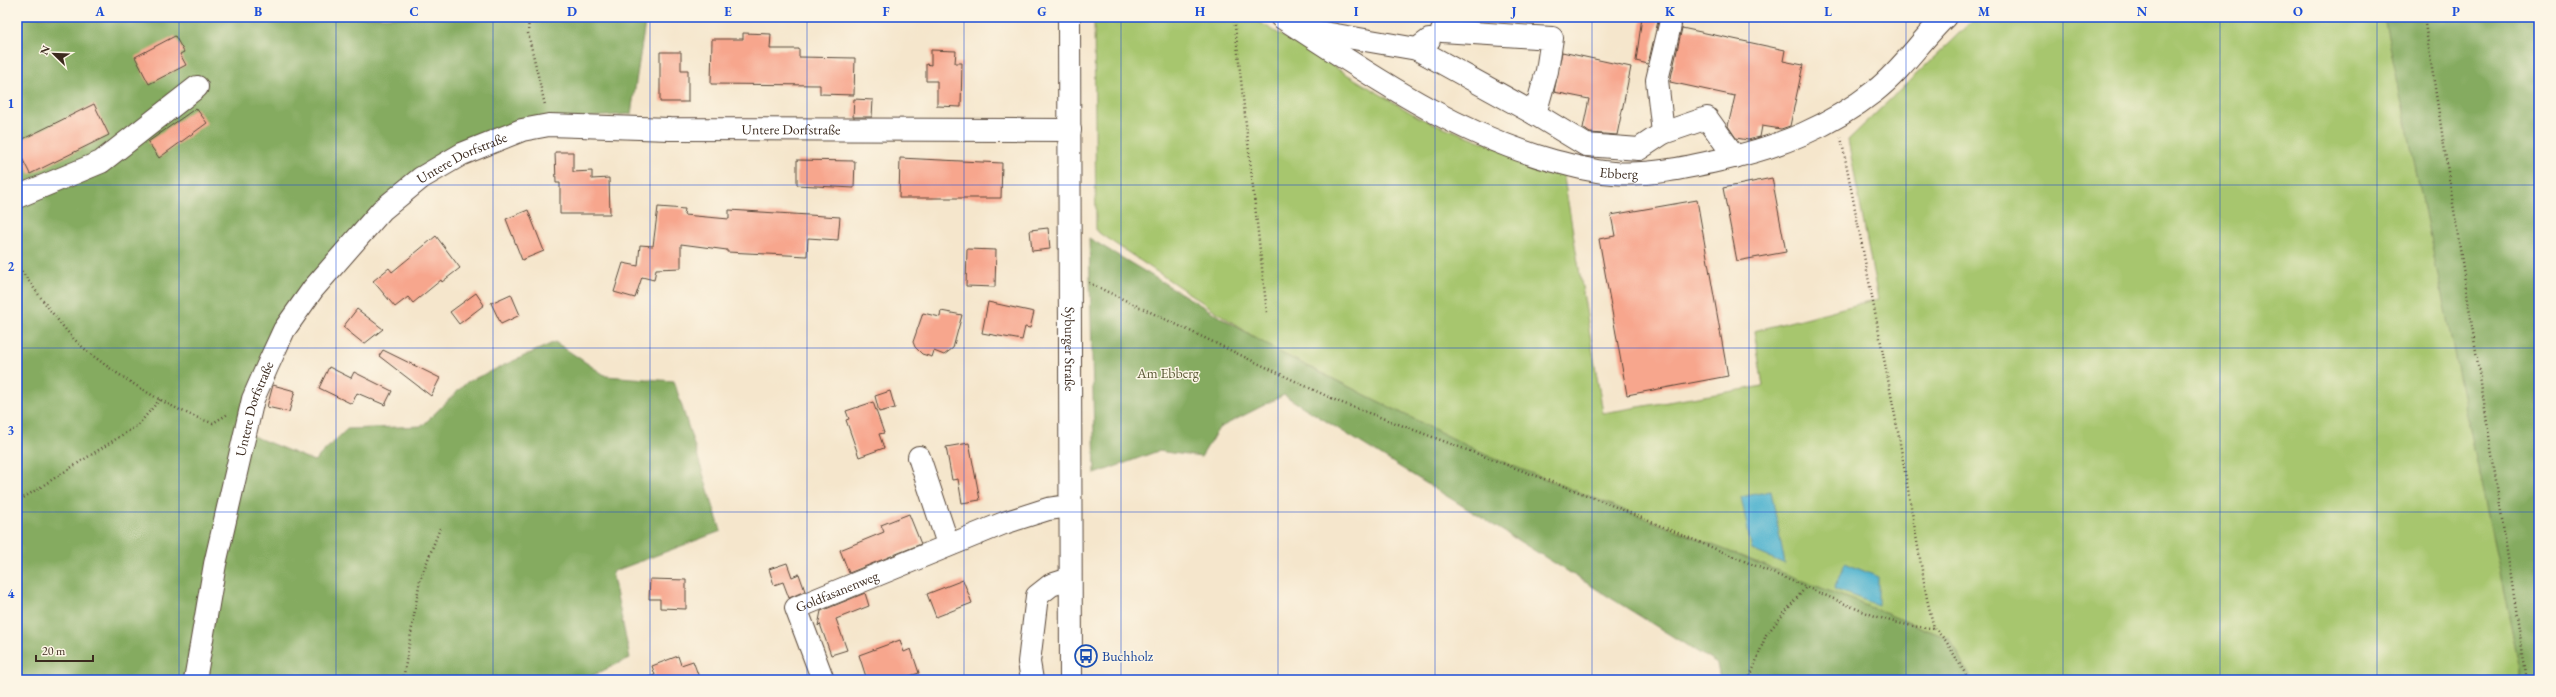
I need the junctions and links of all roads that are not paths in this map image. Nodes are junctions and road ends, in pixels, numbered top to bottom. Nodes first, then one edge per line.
1 (1069, 17) edge
2 (1945, 17) edge
3 (1290, 23) edge
4 (1448, 24) edge
5 (1670, 25) dead end
6 (1417, 49) junction
7 (197, 87) dead end
8 (1535, 114) junction
9 (1070, 130) junction
10 (1663, 133) junction
11 (1735, 156) junction
12 (17, 197) edge
13 (919, 457) dead end
14 (1069, 506) junction
15 (948, 544) junction
16 (1070, 579) junction
17 (195, 680) edge
18 (823, 680) edge
19 (1032, 680) edge
20 (1071, 680) edge

1 - 9 street, Syburger Straße
2 - 11 street, Ebberg
3 - 6 street
3 - 11 street, Ebberg
4 - 6 street
4 - 8 street
5 - 10 street
6 - 8 street
7 - 12 street
8 - 10 street
9 - 14 street, Syburger Straße
9 - 17 street, Untere Dorfstraße
10 - 11 street
13 - 15 street
14 - 15 street, Goldfasanenweg
14 - 16 street, Syburger Straße
15 - 18 street, Goldfasanenweg
16 - 19 street
16 - 20 street, Syburger Straße

